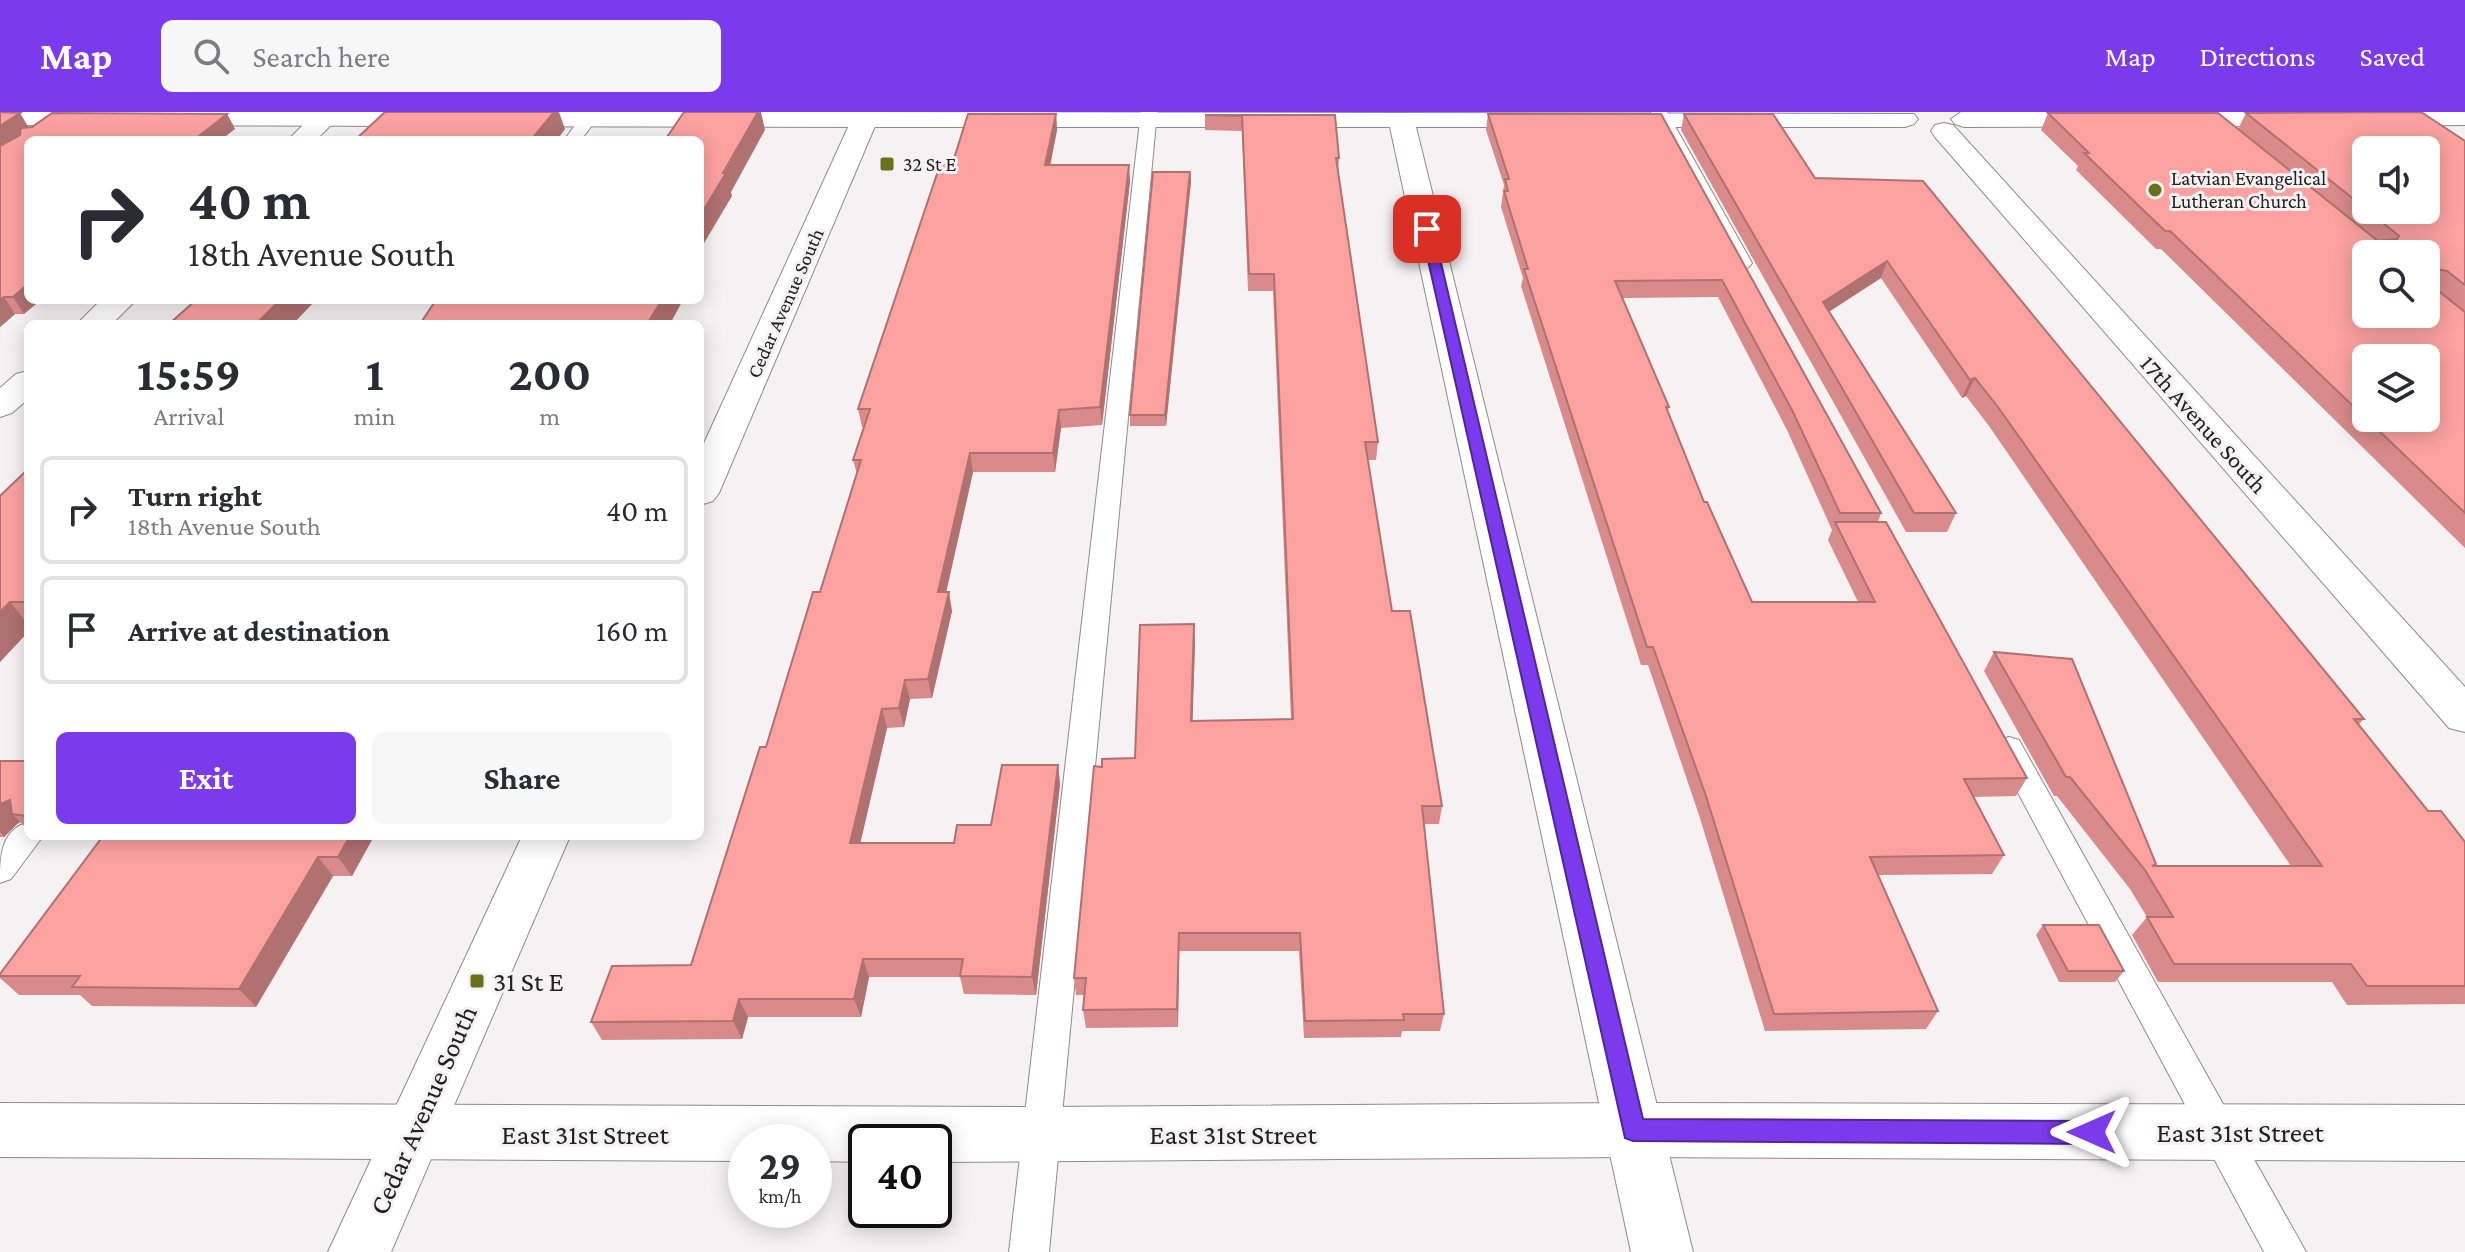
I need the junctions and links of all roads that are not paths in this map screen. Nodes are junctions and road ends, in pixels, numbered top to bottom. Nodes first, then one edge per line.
1 (2456, 112) edge
2 (66, 114) edge
3 (327, 115) edge
4 (656, 115) edge
5 (1149, 115) edge
6 (1401, 115) edge
7 (1661, 115) edge
8 (1905, 115) edge
9 (2206, 115) edge
10 (591, 116) edge
11 (867, 116) edge
12 (0, 117) edge
13 (2465, 117) edge
14 (1953, 121) edge
15 (40, 132) edge
16 (305, 136) edge
17 (575, 136) edge
18 (2233, 138) edge
19 (1759, 293) edge
20 (116, 304) edge
21 (98, 320) edge
22 (24, 385) edge
23 (0, 406) edge
24 (704, 484) edge
25 (2465, 716) edge
26 (1997, 726) edge
27 (24, 839) edge
28 (544, 840) edge
29 (0, 870) edge
30 (0, 1130) edge
31 (1633, 1130) junction
32 (412, 1133) junction
33 (2219, 1133) junction
34 (2465, 1133) edge
35 (1041, 1135) junction
36 (359, 1252) edge
37 (1029, 1252) edge
38 (1662, 1252) edge
39 (2286, 1252) edge

1 - 13 street
2 - 3 street
2 - 12 street
2 - 15 lane
3 - 10 street
3 - 16 street
4 - 10 street
4 - 11 street
5 - 6 street
5 - 11 street
5 - 35 lane
6 - 7 street
6 - 31 street
7 - 8 street
7 - 19 lane
8 - 14 street
9 - 13 street
9 - 14 street
9 - 18 lane
10 - 17 lane
11 - 24 street, Cedar Avenue South
14 - 25 street, 17th Avenue South
20 - 21 street
22 - 23 street
26 - 33 lane
27 - 29 lane
28 - 32 street, Cedar Avenue South
30 - 32 street, East 31st Street
31 - 33 street, East 31st Street
31 - 35 street, East 31st Street
31 - 38 street
32 - 35 street, East 31st Street
32 - 36 street, Cedar Avenue South
33 - 34 street, East 31st Street
33 - 39 lane
35 - 37 lane

